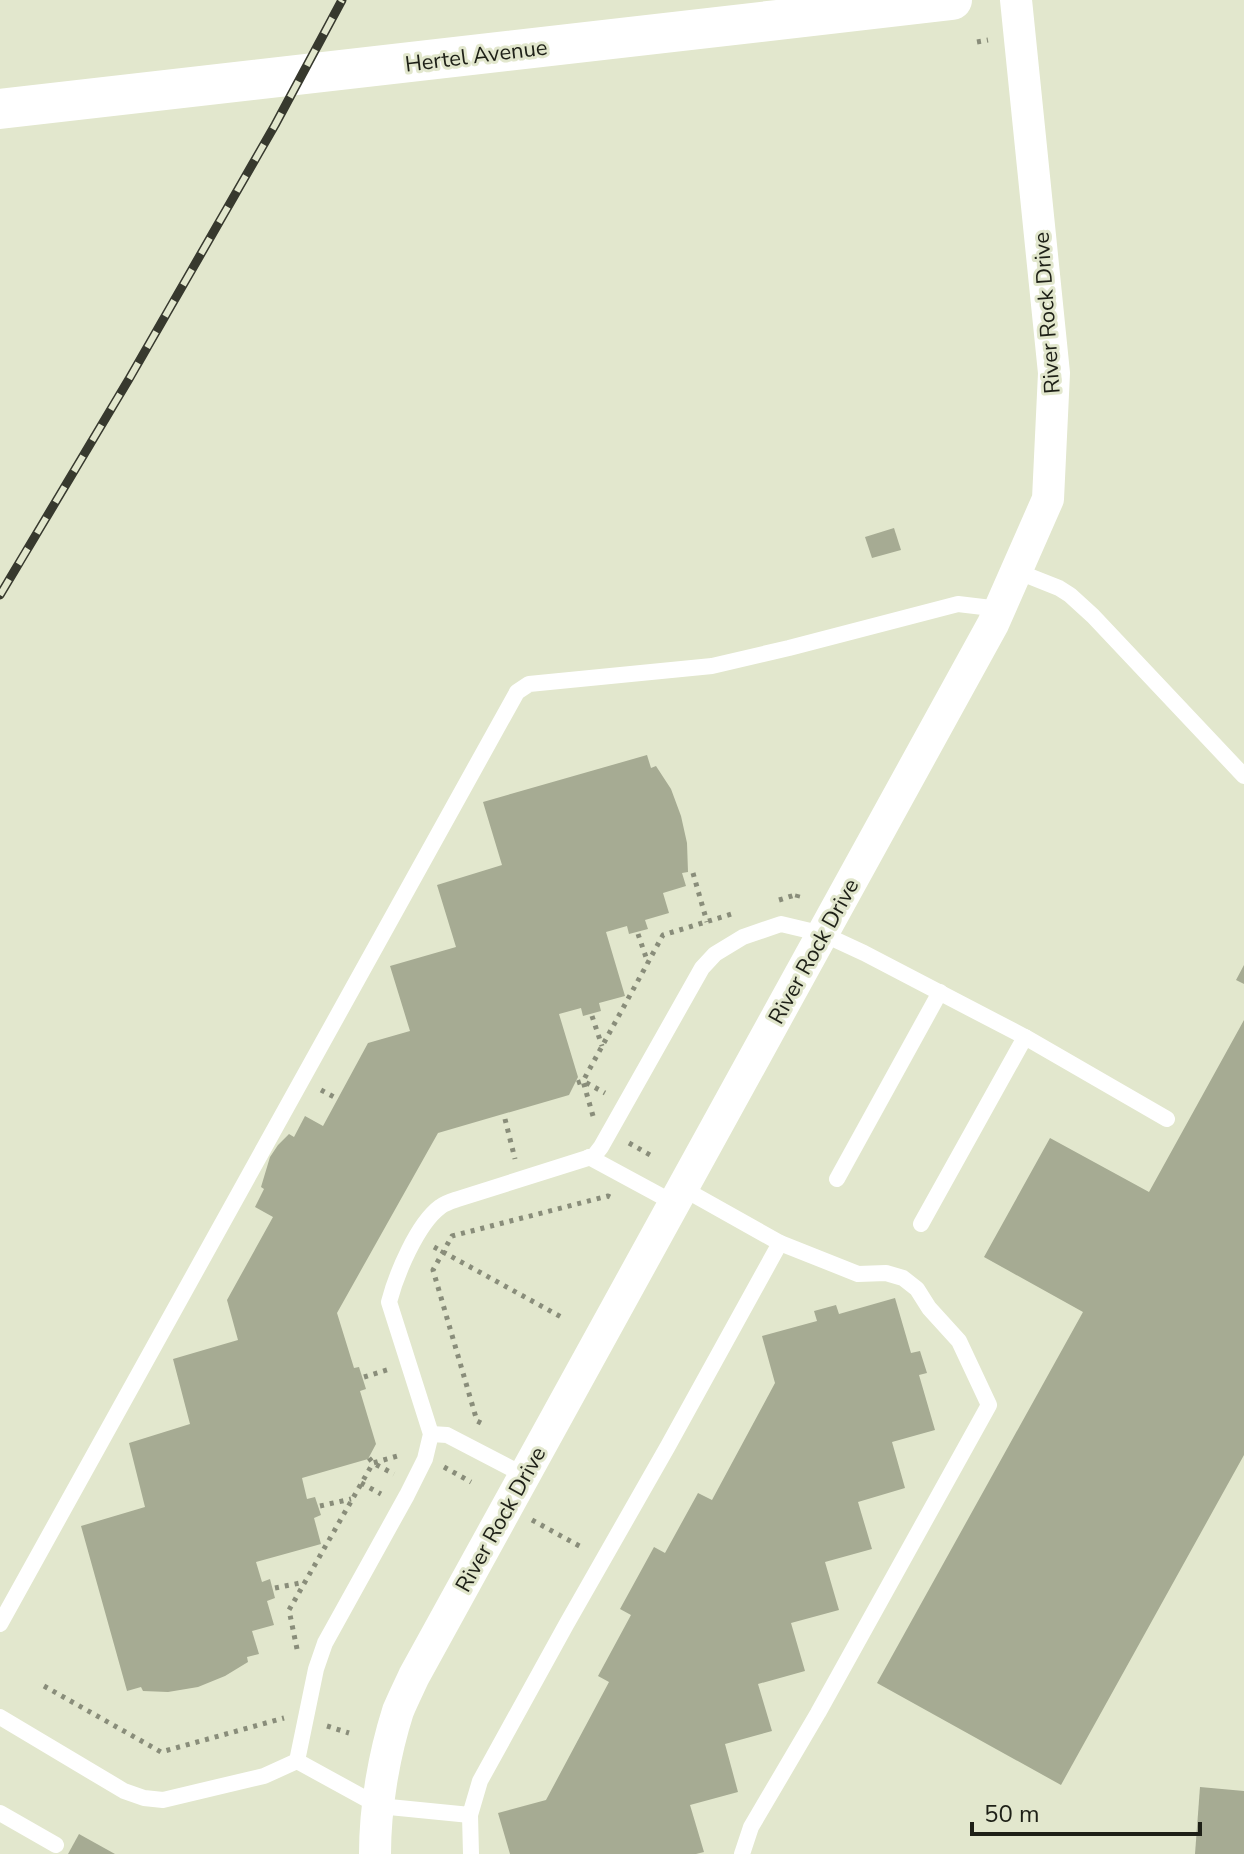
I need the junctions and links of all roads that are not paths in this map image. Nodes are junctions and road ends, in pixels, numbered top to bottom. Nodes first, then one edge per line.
1 (952, 0) edge
2 (1016, 0) edge
3 (0, 109) edge
4 (1016, 571) junction
5 (1000, 609) junction
6 (1244, 776) edge
7 (823, 934) junction
8 (940, 992) junction
9 (1025, 1037) junction
10 (1167, 1119) dead end
11 (589, 1157) junction
12 (837, 1179) dead end
13 (678, 1196) junction
14 (921, 1224) dead end
15 (780, 1243) junction
16 (431, 1434) junction
17 (524, 1475) junction
18 (0, 1624) edge
19 (0, 1717) edge
20 (297, 1761) junction
21 (379, 1806) junction
22 (0, 1813) edge
23 (470, 1815) junction
24 (56, 1845) dead end
25 (375, 1854) edge
26 (471, 1854) edge
27 (742, 1854) edge

1 - 3 street, Hertel Avenue
2 - 4 street, River Rock Drive
4 - 5 street, River Rock Drive
4 - 6 lane
5 - 7 street, River Rock Drive
5 - 18 lane
7 - 8 lane
7 - 11 lane
7 - 13 street, River Rock Drive
8 - 9 lane
8 - 12 lane
9 - 10 lane
9 - 14 lane
11 - 13 lane
11 - 16 lane
13 - 15 lane
13 - 17 street, River Rock Drive
15 - 23 lane
15 - 27 lane
16 - 17 lane
16 - 20 lane
17 - 21 street, River Rock Drive
19 - 20 lane
20 - 21 lane
21 - 23 lane
21 - 25 street, River Rock Drive
22 - 24 lane
23 - 26 lane

